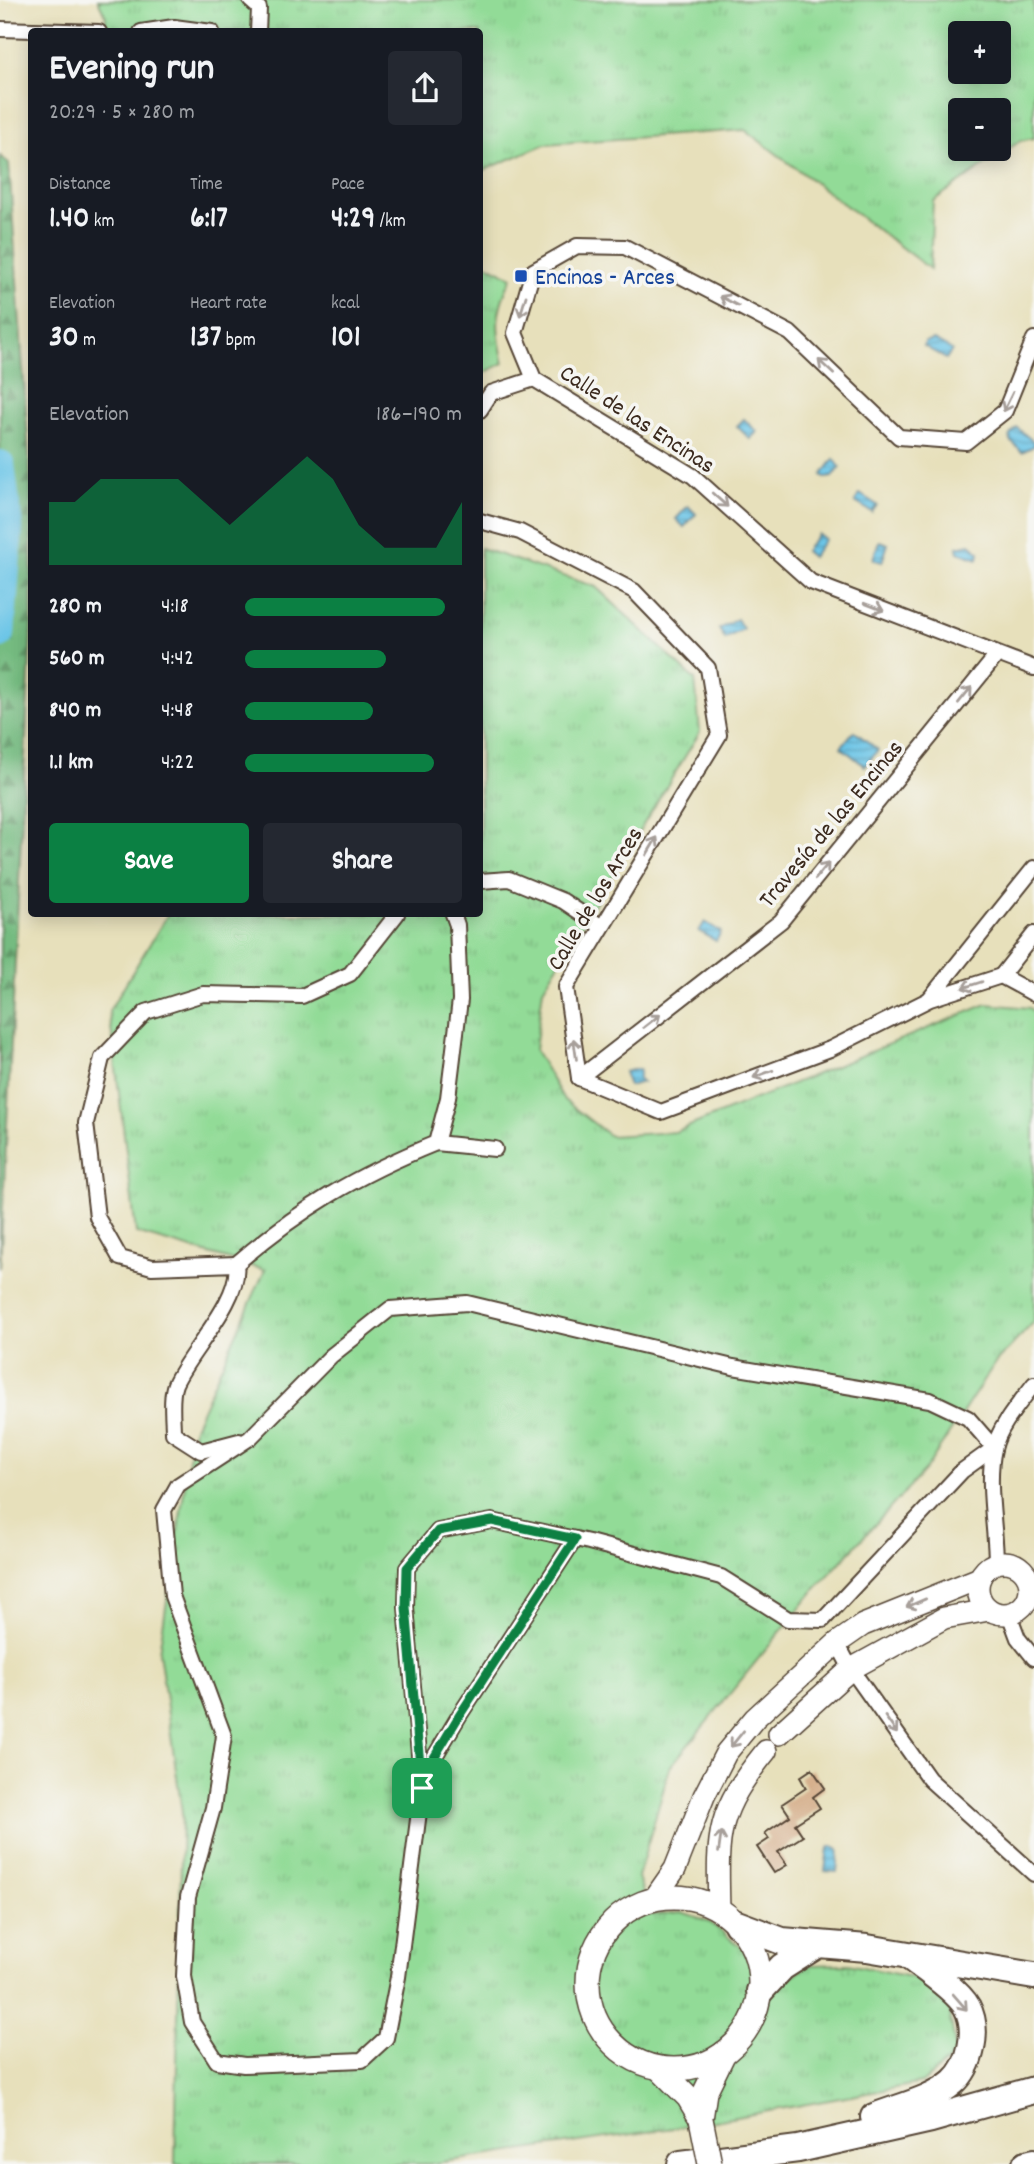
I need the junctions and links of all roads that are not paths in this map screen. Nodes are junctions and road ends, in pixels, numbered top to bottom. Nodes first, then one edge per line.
1 (250, 0) edge
2 (258, 28) edge
3 (0, 29) edge
4 (28, 30) edge
5 (1034, 339) edge
6 (534, 379) junction
7 (483, 405) edge
8 (483, 522) edge
9 (997, 655) junction
10 (1034, 668) edge
11 (1034, 868) edge
12 (483, 880) edge
13 (395, 917) edge
14 (453, 917) edge
15 (602, 927) junction
16 (1034, 934) edge
17 (1001, 976) junction
18 (1034, 994) edge
19 (930, 999) junction
20 (579, 1078) junction
21 (436, 1143) junction
22 (495, 1149) dead end
23 (236, 1264) junction
24 (1034, 1384) edge
25 (250, 1438) junction
26 (994, 1448) junction
27 (575, 1539) junction
28 (996, 1563) junction
29 (1026, 1566) edge
30 (980, 1578) junction
31 (1031, 1598) edge
32 (999, 1612) junction
33 (837, 1643) junction
34 (1034, 1658) edge
35 (851, 1669) junction
36 (422, 1788) junction
37 (1034, 1874) edge
38 (654, 1899) junction
39 (728, 1917) junction
40 (815, 1946) junction
41 (910, 1956) junction
42 (1034, 1976) edge
43 (760, 1991) junction
44 (724, 2053) junction
45 (659, 2068) junction
46 (1034, 2075) edge
47 (1034, 2090) edge
48 (874, 2117) junction
49 (701, 2119) junction
50 (1034, 2162) edge
51 (696, 2163) edge
52 (1026, 2164) edge

1 - 2 street
3 - 4 street
5 -> 6 street, Calle de las Encinas
6 - 7 street
6 -> 9 street, Calle de las Encinas
15 -> 8 street, Calle de los Arces
9 - 10 street, Calle de las Encinas
20 -> 9 street, Travesía de las Encinas
11 - 19 street
12 - 15 street
13 - 23 street
14 - 21 street
20 -> 15 street, Calle de los Arces
16 - 17 street
17 - 18 street
17 -> 19 street
19 -> 20 street
21 - 22 street
21 - 23 street
23 - 25 street
24 - 26 street
25 - 26 street
25 - 36 street
26 - 27 street
26 - 28 street
27 - 36 street
27 - 36 street
28 - 29 street
28 - 30 street
29 - 31 street
30 - 32 street
30 -> 33 street
31 - 32 street
32 - 34 street
32 - 35 street
33 - 35 street
33 -> 38 street
35 -> 37 street
39 -> 35 street
38 - 39 main road
38 - 45 main road
39 - 40 highway
39 - 43 main road
40 - 41 highway
40 - 43 highway
41 - 42 highway
41 -> 48 highway
43 - 44 main road
44 - 45 main road
44 - 49 main road
45 - 49 main road
46 - 48 highway
47 - 51 highway
48 - 51 highway
49 - 51 main road, bridge
50 - 52 highway

